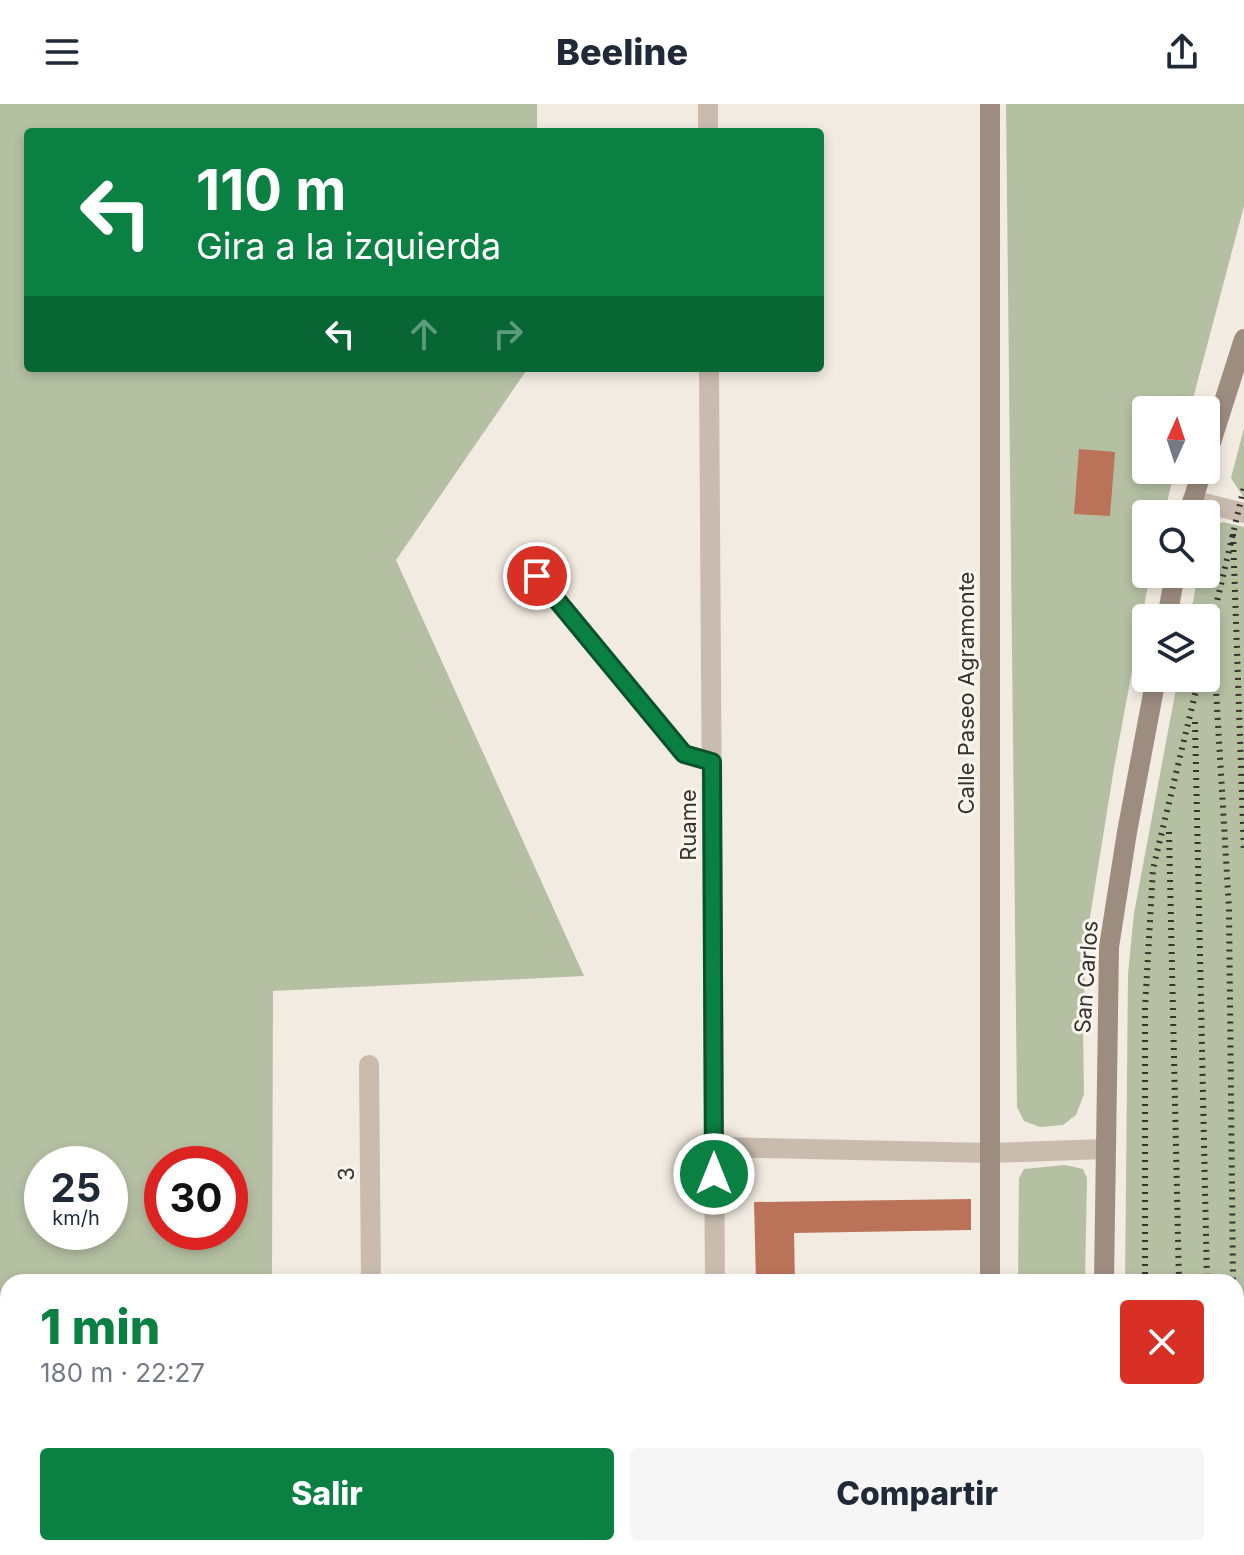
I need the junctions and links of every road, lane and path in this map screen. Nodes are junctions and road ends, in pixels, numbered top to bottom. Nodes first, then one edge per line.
1 (708, 104) edge
2 (990, 104) edge
3 (708, 128) edge
4 (1244, 339) edge
5 (709, 372) edge
6 (1220, 414) edge
7 (1220, 510) edge
8 (1244, 513) edge
9 (537, 576) dead end
10 (1153, 692) edge
11 (712, 762) junction
12 (369, 1065) dead end
13 (714, 1147) junction
14 (1106, 1149) junction
15 (991, 1153) junction
16 (371, 1274) edge
17 (715, 1274) edge
18 (990, 1274) edge
19 (1104, 1274) edge

1 - 3 street
2 - 15 street, Calle Paseo Agramonte
4 - 6 street
5 - 11 street, Ruame
7 - 8 street
9 - 11 street
10 - 14 street, San Carlos
11 - 13 street, Ruame
12 - 16 street, 3
13 - 15 street
13 - 17 street, Ruame
14 - 15 street
14 - 19 street, San Carlos
15 - 18 street, Calle Paseo Agramonte

